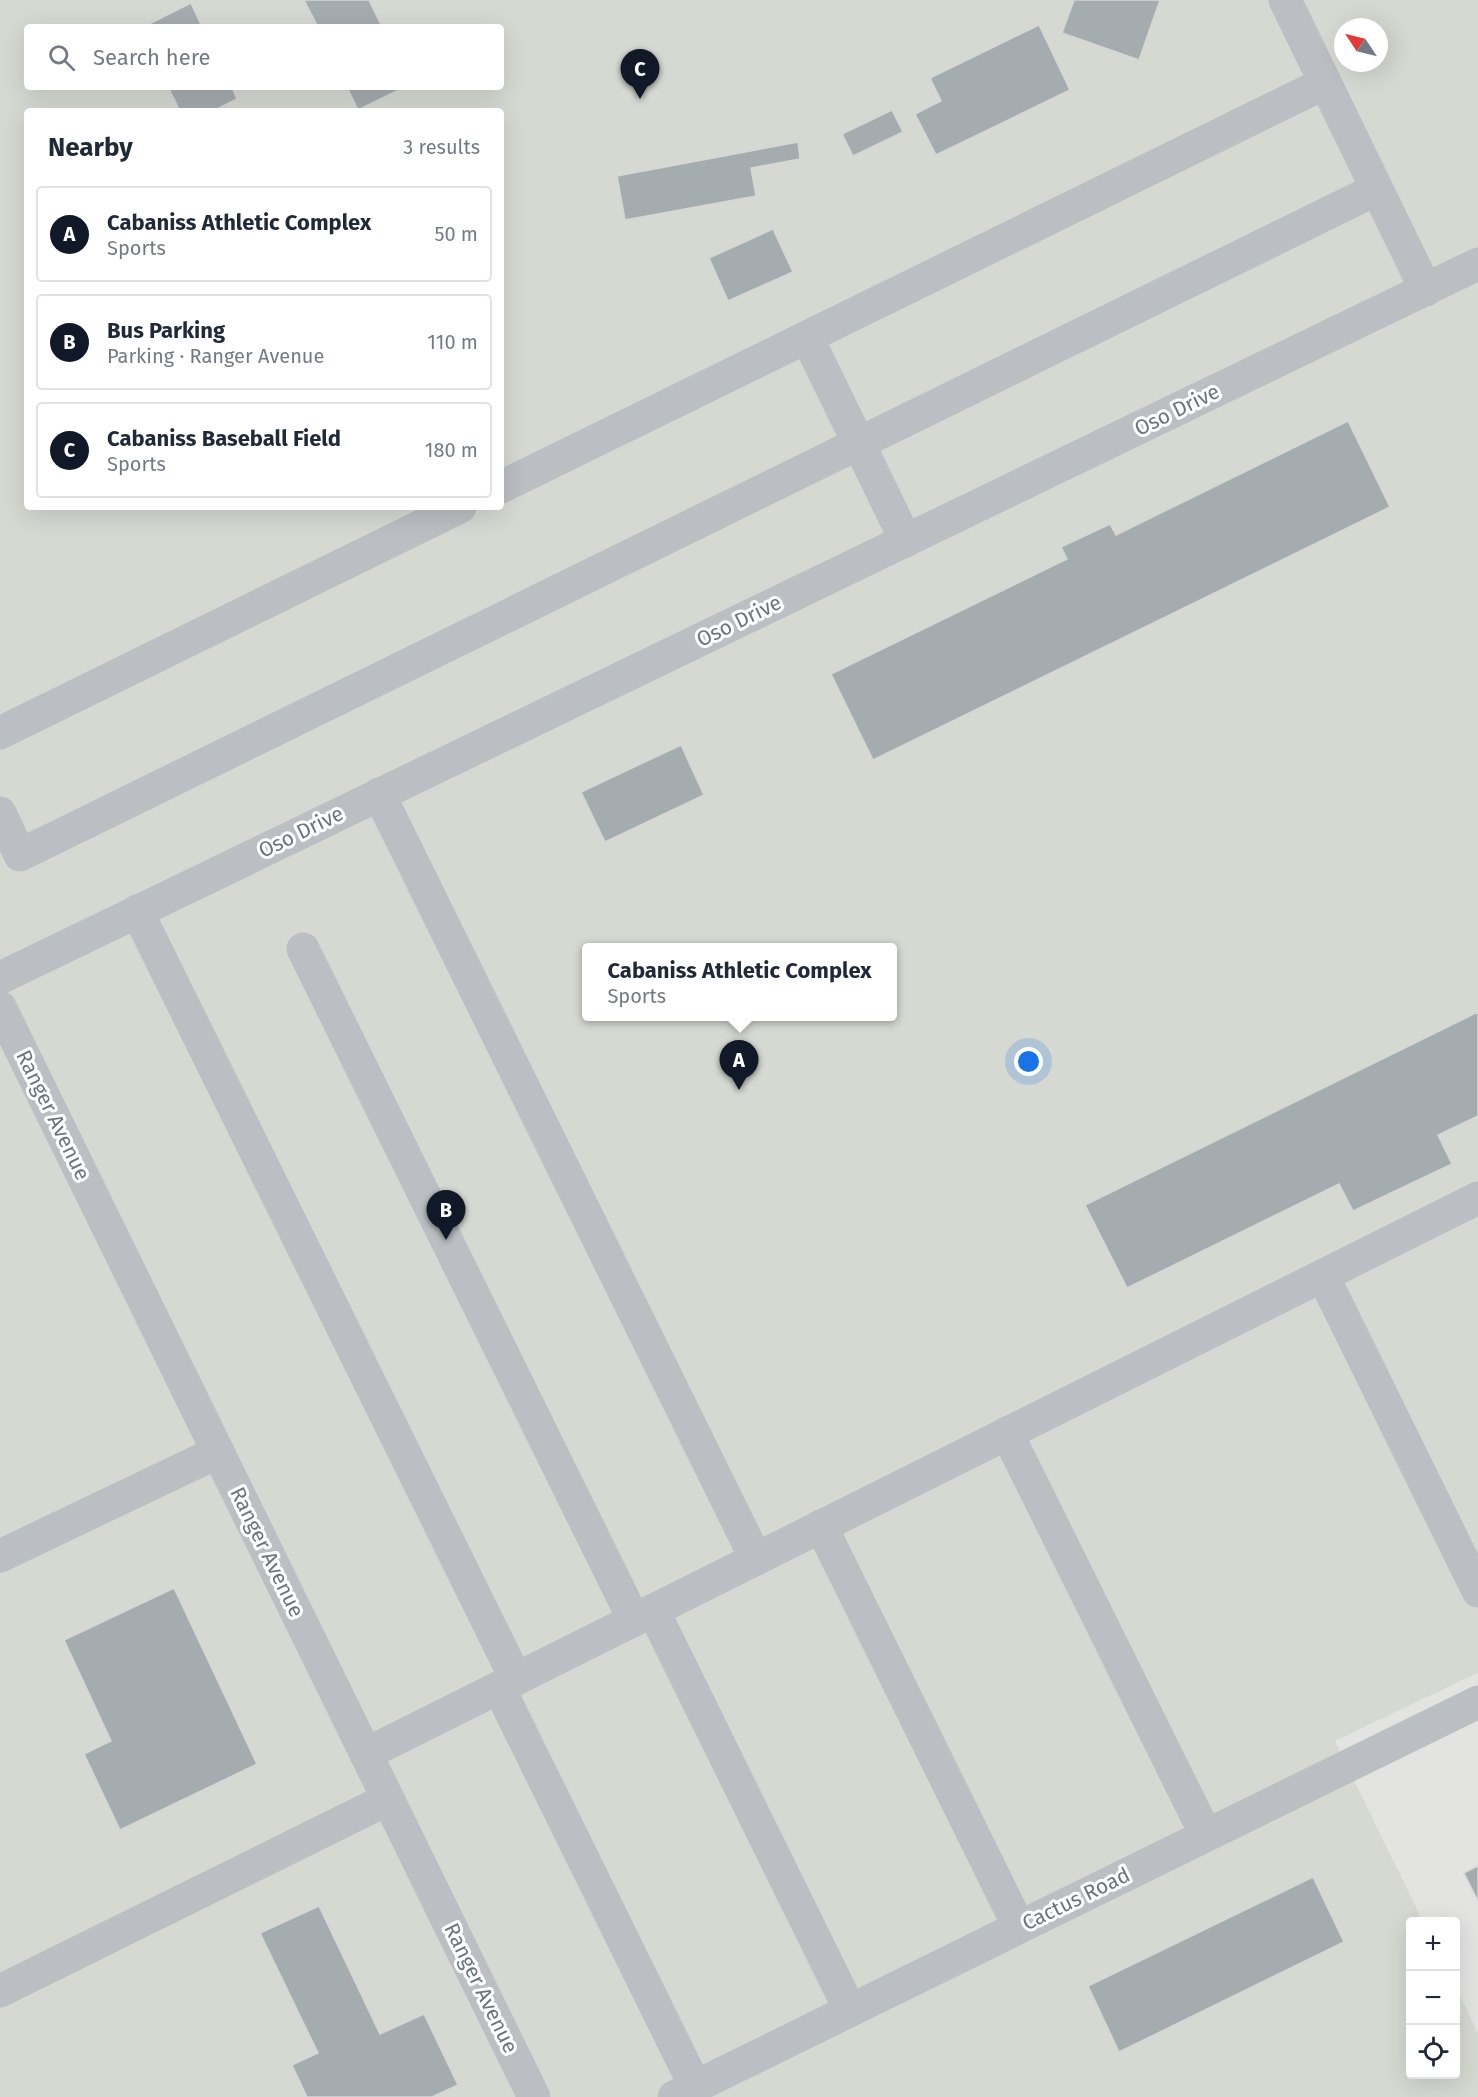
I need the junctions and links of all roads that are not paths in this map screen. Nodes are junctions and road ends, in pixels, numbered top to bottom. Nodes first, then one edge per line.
1 (1285, 0) edge
2 (1326, 83) junction
3 (1377, 189) junction
4 (1478, 264) edge
5 (1426, 290) junction
6 (807, 337) junction
7 (859, 443) junction
8 (504, 486) edge
9 (454, 510) edge
10 (906, 540) junction
11 (0, 733) edge
12 (379, 794) junction
13 (0, 813) edge
14 (137, 911) junction
15 (303, 948) dead end
16 (0, 978) edge
17 (0, 1007) edge
18 (1478, 1198) edge
19 (1323, 1276) junction
20 (1007, 1433) junction
21 (218, 1452) junction
22 (821, 1526) junction
23 (0, 1556) edge
24 (756, 1558) junction
25 (1478, 1591) edge
26 (643, 1615) junction
27 (507, 1683) junction
28 (1478, 1702) edge
29 (366, 1754) junction
30 (388, 1799) junction
31 (1206, 1835) junction
32 (1019, 1927) junction
33 (0, 1991) edge
34 (850, 2010) junction
35 (685, 2092) edge
36 (534, 2097) edge

1 - 2 street
2 - 3 street
2 - 6 street
3 - 5 street
3 - 7 street
4 - 5 street, Oso Drive
5 - 10 street, Oso Drive
6 - 7 street
6 - 8 street
7 - 10 street
7 - 13 street
9 - 11 street
10 - 12 street, Oso Drive
12 - 14 street, Oso Drive
12 - 24 street
14 - 16 street, Oso Drive
14 - 27 street
15 - 26 street
17 - 21 street, Ranger Avenue
18 - 19 street
19 - 20 street
19 - 25 street
20 - 22 street
20 - 31 street
21 - 23 street
21 - 29 street, Ranger Avenue
22 - 24 street
22 - 32 street
24 - 26 street
26 - 27 street
26 - 34 street
27 - 29 street
27 - 35 street
28 - 31 street, Cactus Road
29 - 30 street, Ranger Avenue
30 - 33 street
30 - 36 street, Ranger Avenue
31 - 32 street, Cactus Road
32 - 34 street, Cactus Road
34 - 35 street, Cactus Road

